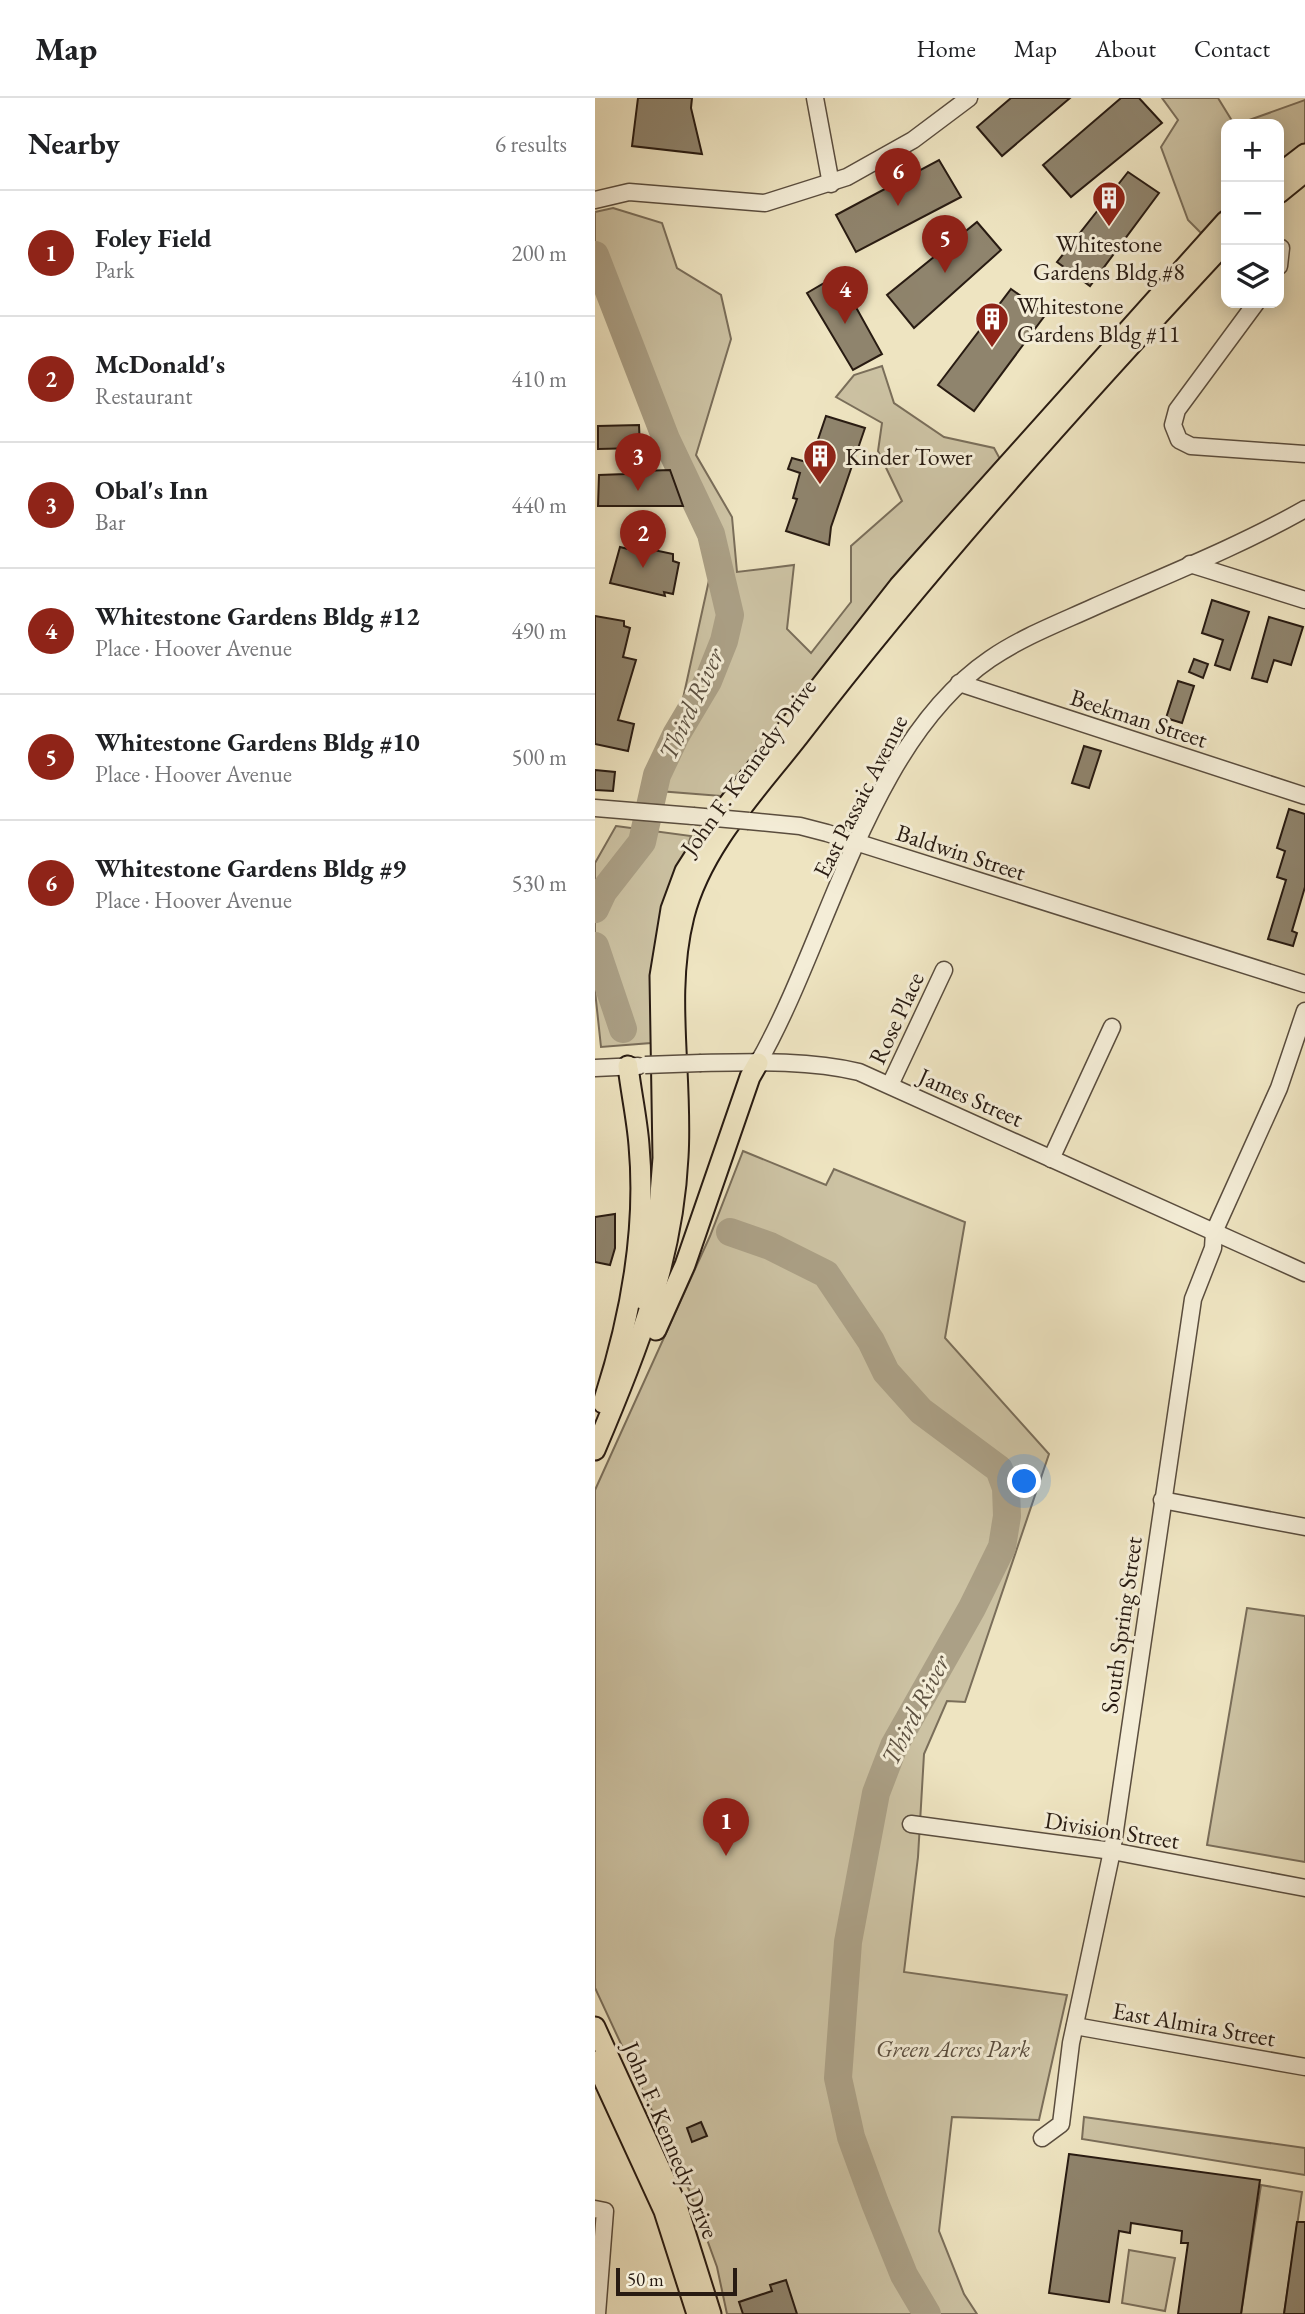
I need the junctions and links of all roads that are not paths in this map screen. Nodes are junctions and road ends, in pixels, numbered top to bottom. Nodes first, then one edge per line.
1 (815, 98) edge
2 (969, 98) edge
3 (1305, 154) edge
4 (1284, 170) edge
5 (1305, 172) edge
6 (831, 184) junction
7 (1284, 188) edge
8 (596, 197) edge
9 (1221, 227) edge
10 (1223, 245) edge
11 (1252, 308) edge
12 (1305, 454) edge
13 (1305, 509) edge
14 (1190, 564) junction
15 (1305, 600) edge
16 (959, 683) junction
17 (1305, 796) edge
18 (595, 808) edge
19 (857, 843) junction
20 (944, 970) dead end
21 (1305, 984) edge
22 (1305, 1011) edge
23 (1112, 1027) dead end
24 (758, 1063) junction
25 (636, 1066) junction
26 (595, 1068) edge
27 (890, 1085) junction
28 (1051, 1158) junction
29 (1214, 1232) junction
30 (1305, 1273) edge
31 (599, 1412) edge
32 (595, 1451) edge
33 (1162, 1500) junction
34 (1305, 1527) edge
35 (911, 1824) dead end
36 (1112, 1851) junction
37 (1305, 1888) edge
38 (1075, 2026) junction
39 (595, 2027) edge
40 (595, 2061) edge
41 (1305, 2067) edge
42 (1042, 2138) dead end
43 (600, 2210) edge
44 (597, 2314) edge
45 (697, 2314) edge
46 (711, 2314) edge

1 - 6 street
2 - 6 street
3 - 4 main road
5 - 7 main road
6 - 8 street
9 - 31 main road, John F. Kennedy Drive
10 - 32 main road, John F. Kennedy Drive
11 - 12 street
13 - 14 street, East Passaic Avenue
14 - 15 street
14 - 16 street, East Passaic Avenue
16 - 17 street, Beekman Street
16 - 19 street, East Passaic Avenue
18 - 19 street, Baldwin Street, bridge
19 - 21 street, Baldwin Street
19 - 24 street, East Passaic Avenue
20 - 27 street, Rose Place
22 - 29 street, South Spring Street
23 - 28 street
24 - 25 street, James Street, bridge
24 - 27 street, James Street
24 - 32 main road
25 - 26 street, James Street
25 - 31 main road
27 - 28 street, James Street
28 - 29 street, James Street
29 - 30 street, James Street
29 - 33 street, South Spring Street
33 - 34 street
33 - 36 street, South Spring Street
35 - 36 street, Division Street
36 - 37 street, Division Street
36 - 38 street, South Spring Street
38 - 41 street, East Almira Street
38 - 42 street, South Spring Street
39 - 46 main road, John F. Kennedy Drive
40 - 45 main road, John F. Kennedy Drive
43 - 44 street

